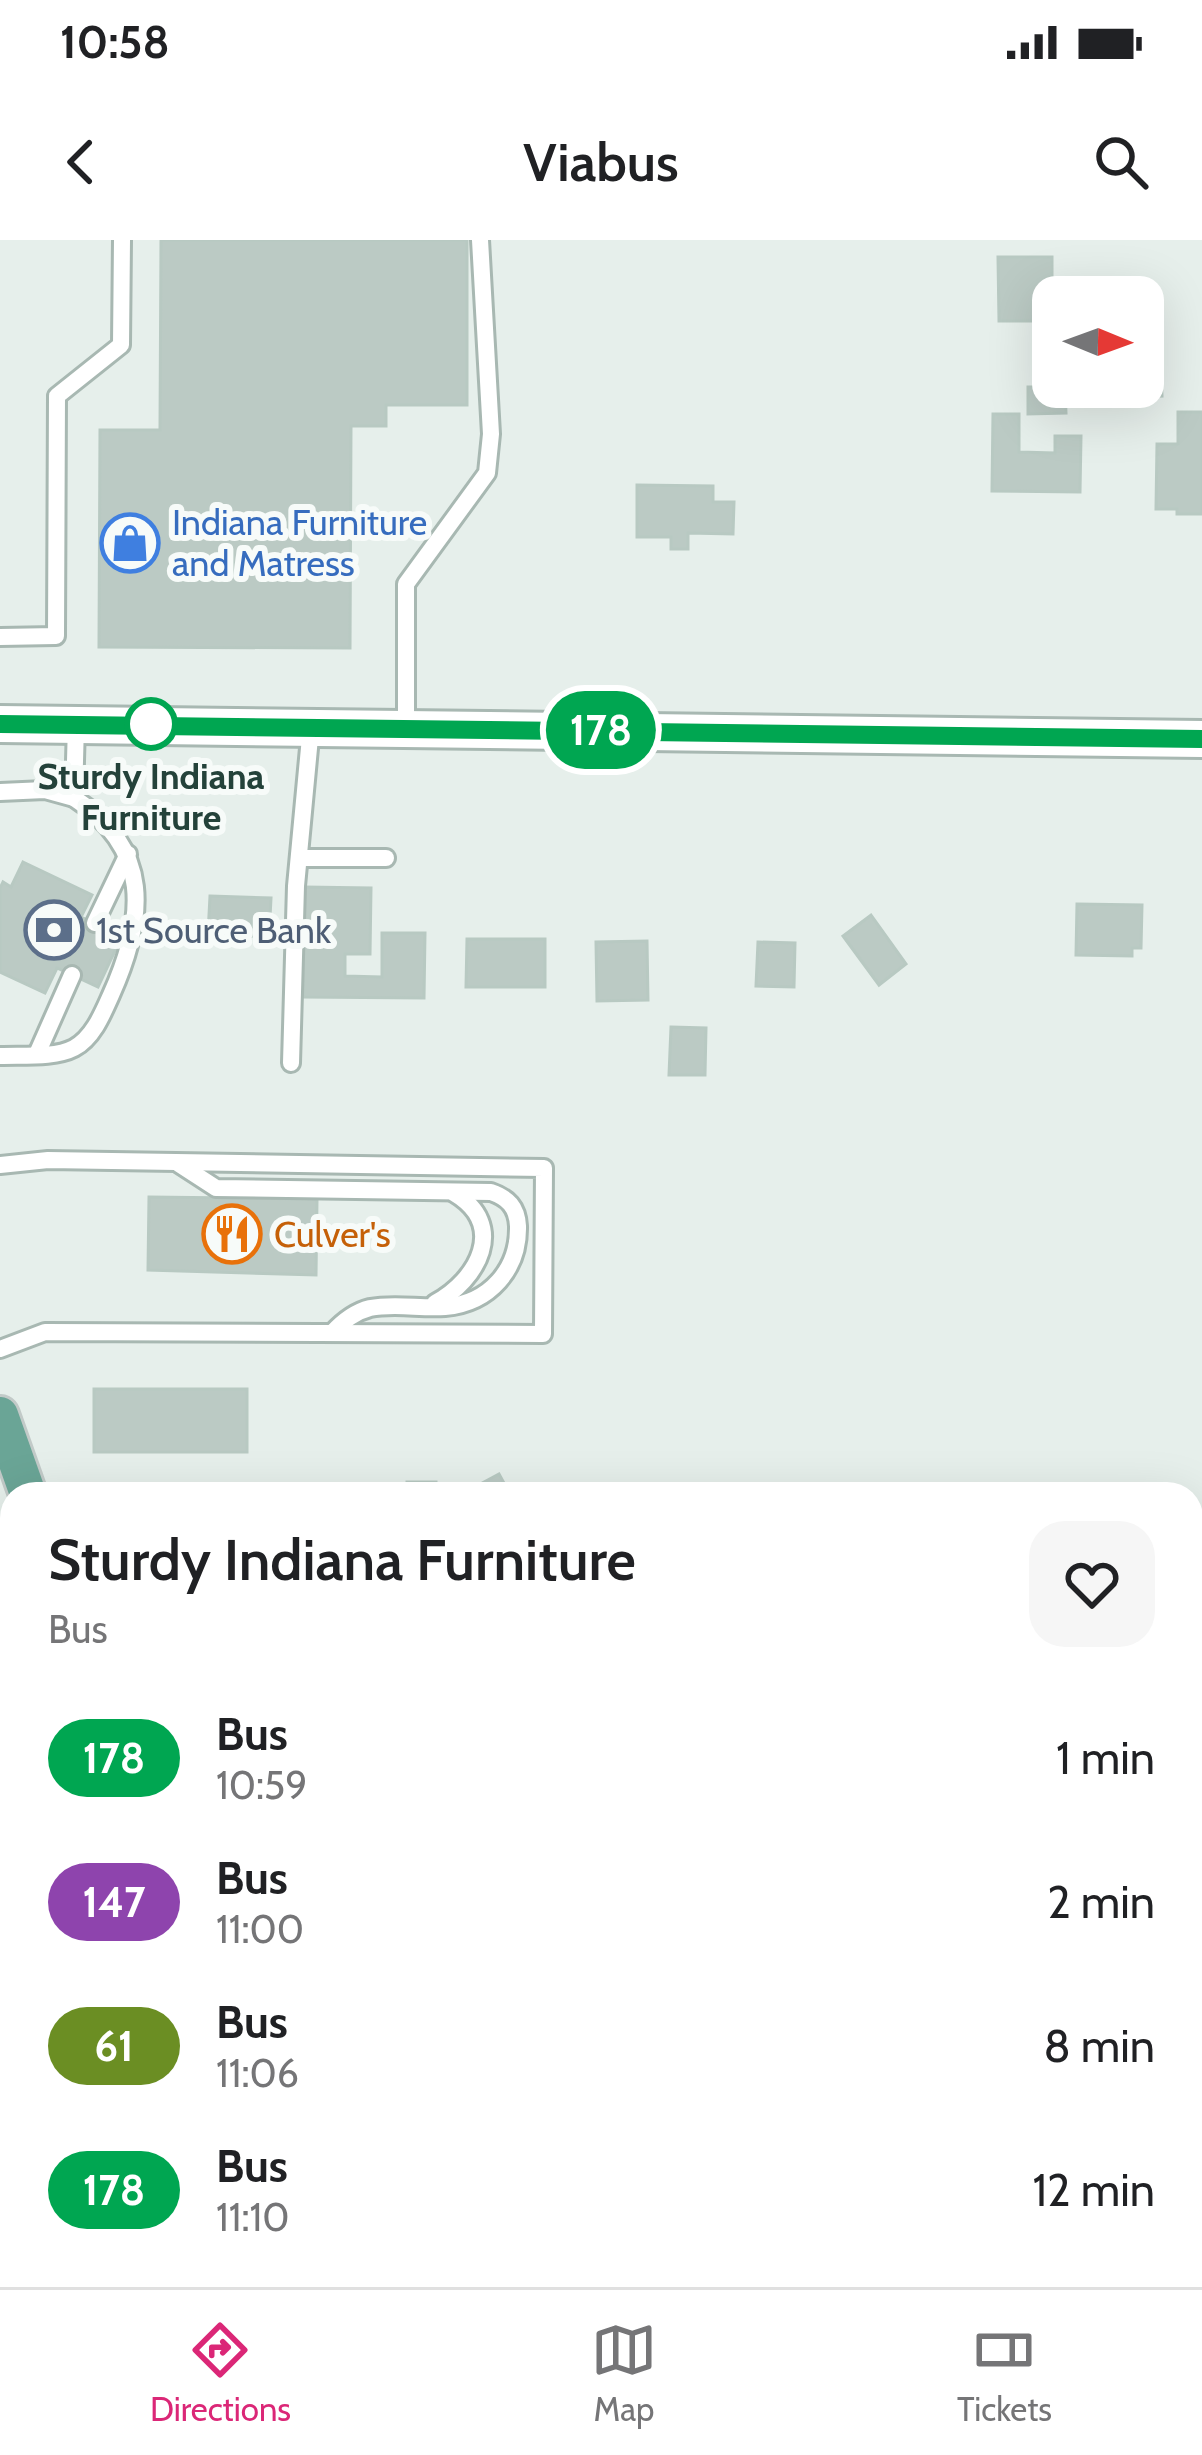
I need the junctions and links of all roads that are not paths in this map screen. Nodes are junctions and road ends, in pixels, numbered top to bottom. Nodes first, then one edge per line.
1 (122, 240) edge
2 (481, 240) edge
3 (0, 637) edge
4 (76, 723) junction
5 (0, 724) edge
6 (311, 726) junction
7 (406, 728) junction
8 (1202, 739) edge
9 (0, 792) edge
10 (74, 798) junction
11 (129, 853) junction
12 (298, 858) junction
13 (386, 858) dead end
14 (95, 923) dead end
15 (71, 975) dead end
16 (37, 1054) junction
17 (0, 1056) edge
18 (291, 1063) dead end
19 (177, 1162) junction
20 (0, 1165) edge
21 (450, 1191) junction
22 (429, 1306) junction
23 (332, 1333) junction
24 (0, 1349) edge
25 (0, 1414) edge
26 (24, 1482) edge

1 - 3 lane
2 - 7 lane
4 - 5 street
4 - 6 street
4 - 10 lane
6 - 7 street
6 - 12 lane
7 - 8 street
9 - 10 lane
10 - 11 lane
11 - 14 lane
11 - 16 lane
12 - 13 lane
12 - 18 lane
15 - 16 lane
16 - 17 lane
19 - 20 lane
19 - 21 lane
19 - 23 lane
21 - 22 lane
21 - 22 lane
22 - 23 lane
23 - 24 lane
25 - 26 main road

